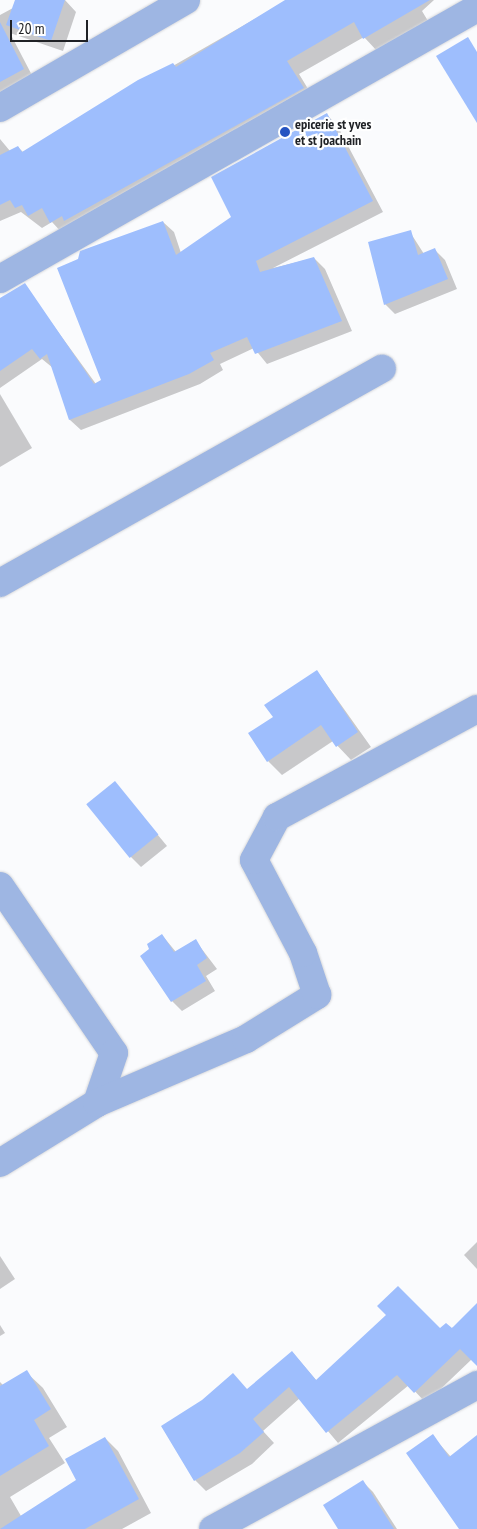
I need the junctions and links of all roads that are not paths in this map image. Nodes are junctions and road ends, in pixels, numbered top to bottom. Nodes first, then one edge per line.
1 (186, 0) edge
2 (477, 8) edge
3 (0, 108) edge
4 (0, 279) edge
5 (382, 369) dead end
6 (0, 583) edge
7 (477, 709) edge
8 (0, 886) edge
9 (98, 1103) junction
10 (0, 1163) edge
11 (477, 1385) edge
12 (213, 1529) edge

1 - 3 street
2 - 4 street
5 - 6 street
7 - 9 street
8 - 9 street
9 - 10 street
11 - 12 street

